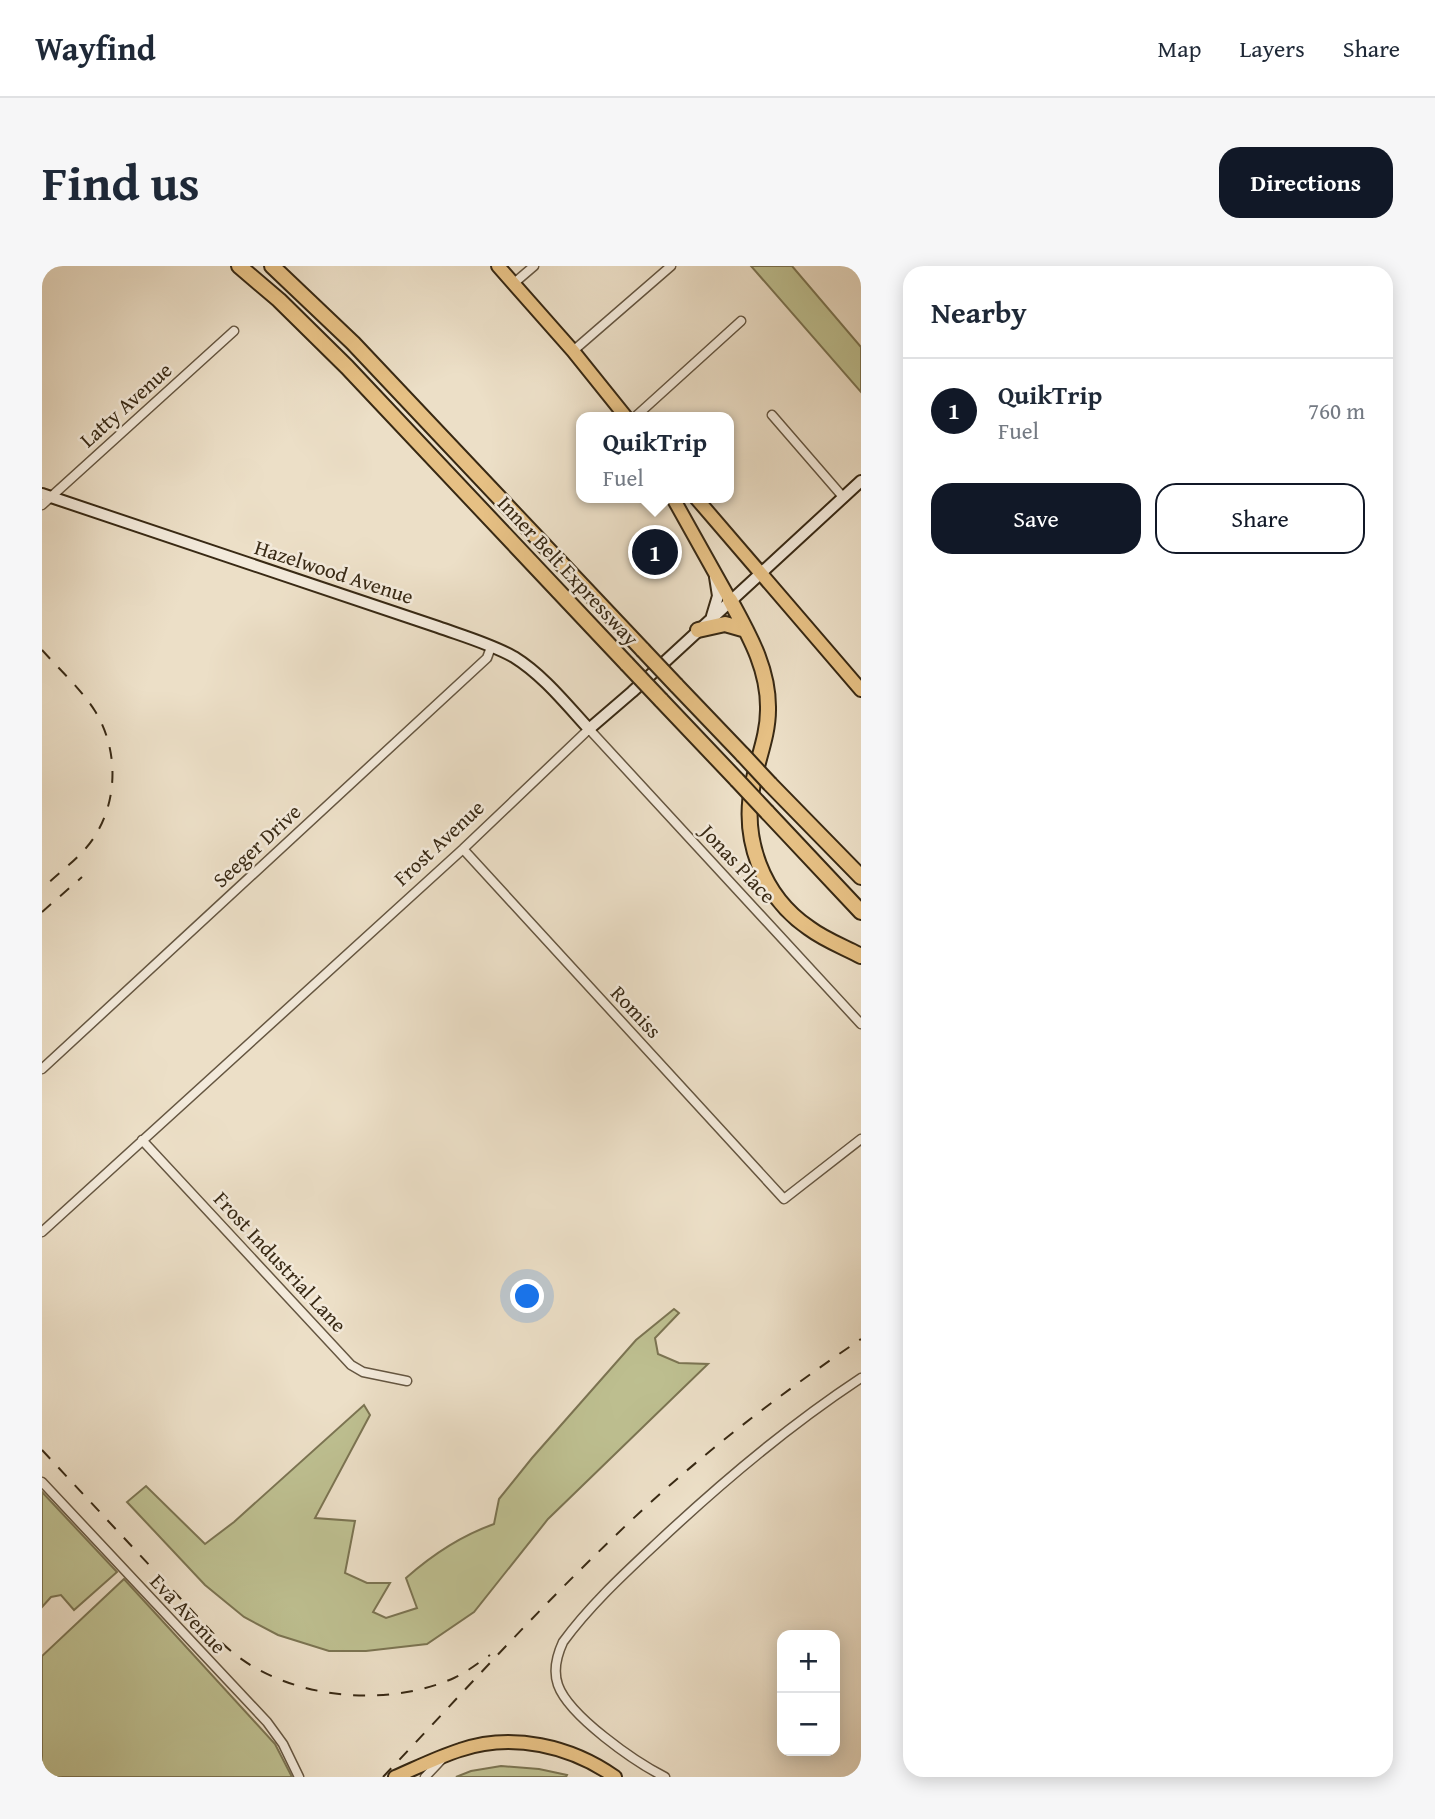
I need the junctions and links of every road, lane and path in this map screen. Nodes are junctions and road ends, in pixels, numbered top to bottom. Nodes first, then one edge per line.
1 (239, 266) edge
2 (272, 266) edge
3 (498, 266) edge
4 (534, 266) edge
5 (671, 266) edge
6 (513, 284) junction
7 (741, 321) dead end
8 (234, 331) dead end
9 (573, 351) junction
10 (622, 412) edge
11 (641, 412) edge
12 (772, 415) dead end
13 (861, 481) edge
14 (843, 497) junction
15 (45, 499) edge
16 (676, 503) edge
17 (700, 503) edge
18 (715, 572) junction
19 (762, 572) junction
20 (730, 600) junction
21 (711, 618) junction
22 (746, 629) junction
23 (698, 630) junction
24 (491, 647) junction
25 (861, 691) edge
26 (589, 729) junction
27 (463, 849) junction
28 (861, 877) edge
29 (861, 912) edge
30 (861, 956) edge
31 (861, 1024) edge
32 (42, 1069) edge
33 (861, 1139) edge
34 (142, 1140) junction
35 (42, 1232) edge
36 (861, 1378) edge
37 (407, 1381) dead end
38 (42, 1482) edge
39 (444, 1757) junction
40 (299, 1777) edge
41 (395, 1777) edge
42 (425, 1777) edge
43 (615, 1777) edge
44 (665, 1777) edge

1 - 29 highway, Inner Belt Expressway, bridge
2 - 28 highway, Inner Belt Expressway, bridge
3 - 6 main road
4 - 6 street
5 - 9 street
6 - 9 main road
7 - 11 street
8 - 15 street, Latty Avenue
9 - 10 main road
12 - 14 street
13 - 14 street, Frost Avenue
14 - 19 street, Frost Avenue
15 - 24 street, Hazelwood Avenue
16 - 18 main road
17 - 19 main road
18 - 20 main road
18 - 21 street
19 - 20 street, Frost Avenue
19 - 25 main road
20 - 21 street, Frost Avenue
20 - 22 highway
21 - 23 street, Frost Avenue
22 - 23 highway
22 - 30 highway
23 - 26 street, Frost Avenue
24 - 26 street, Hazelwood Avenue
24 - 32 street, Seeger Drive
26 - 27 street, Frost Avenue
26 - 31 street, Jonas Place
27 - 33 street, Romiss
27 - 34 street, Frost Avenue
34 - 35 street, Frost Avenue
34 - 37 street, Frost Industrial Lane
36 - 44 street
38 - 40 street, Eva Avenue
39 - 41 main road
39 - 42 street
39 - 43 main road

